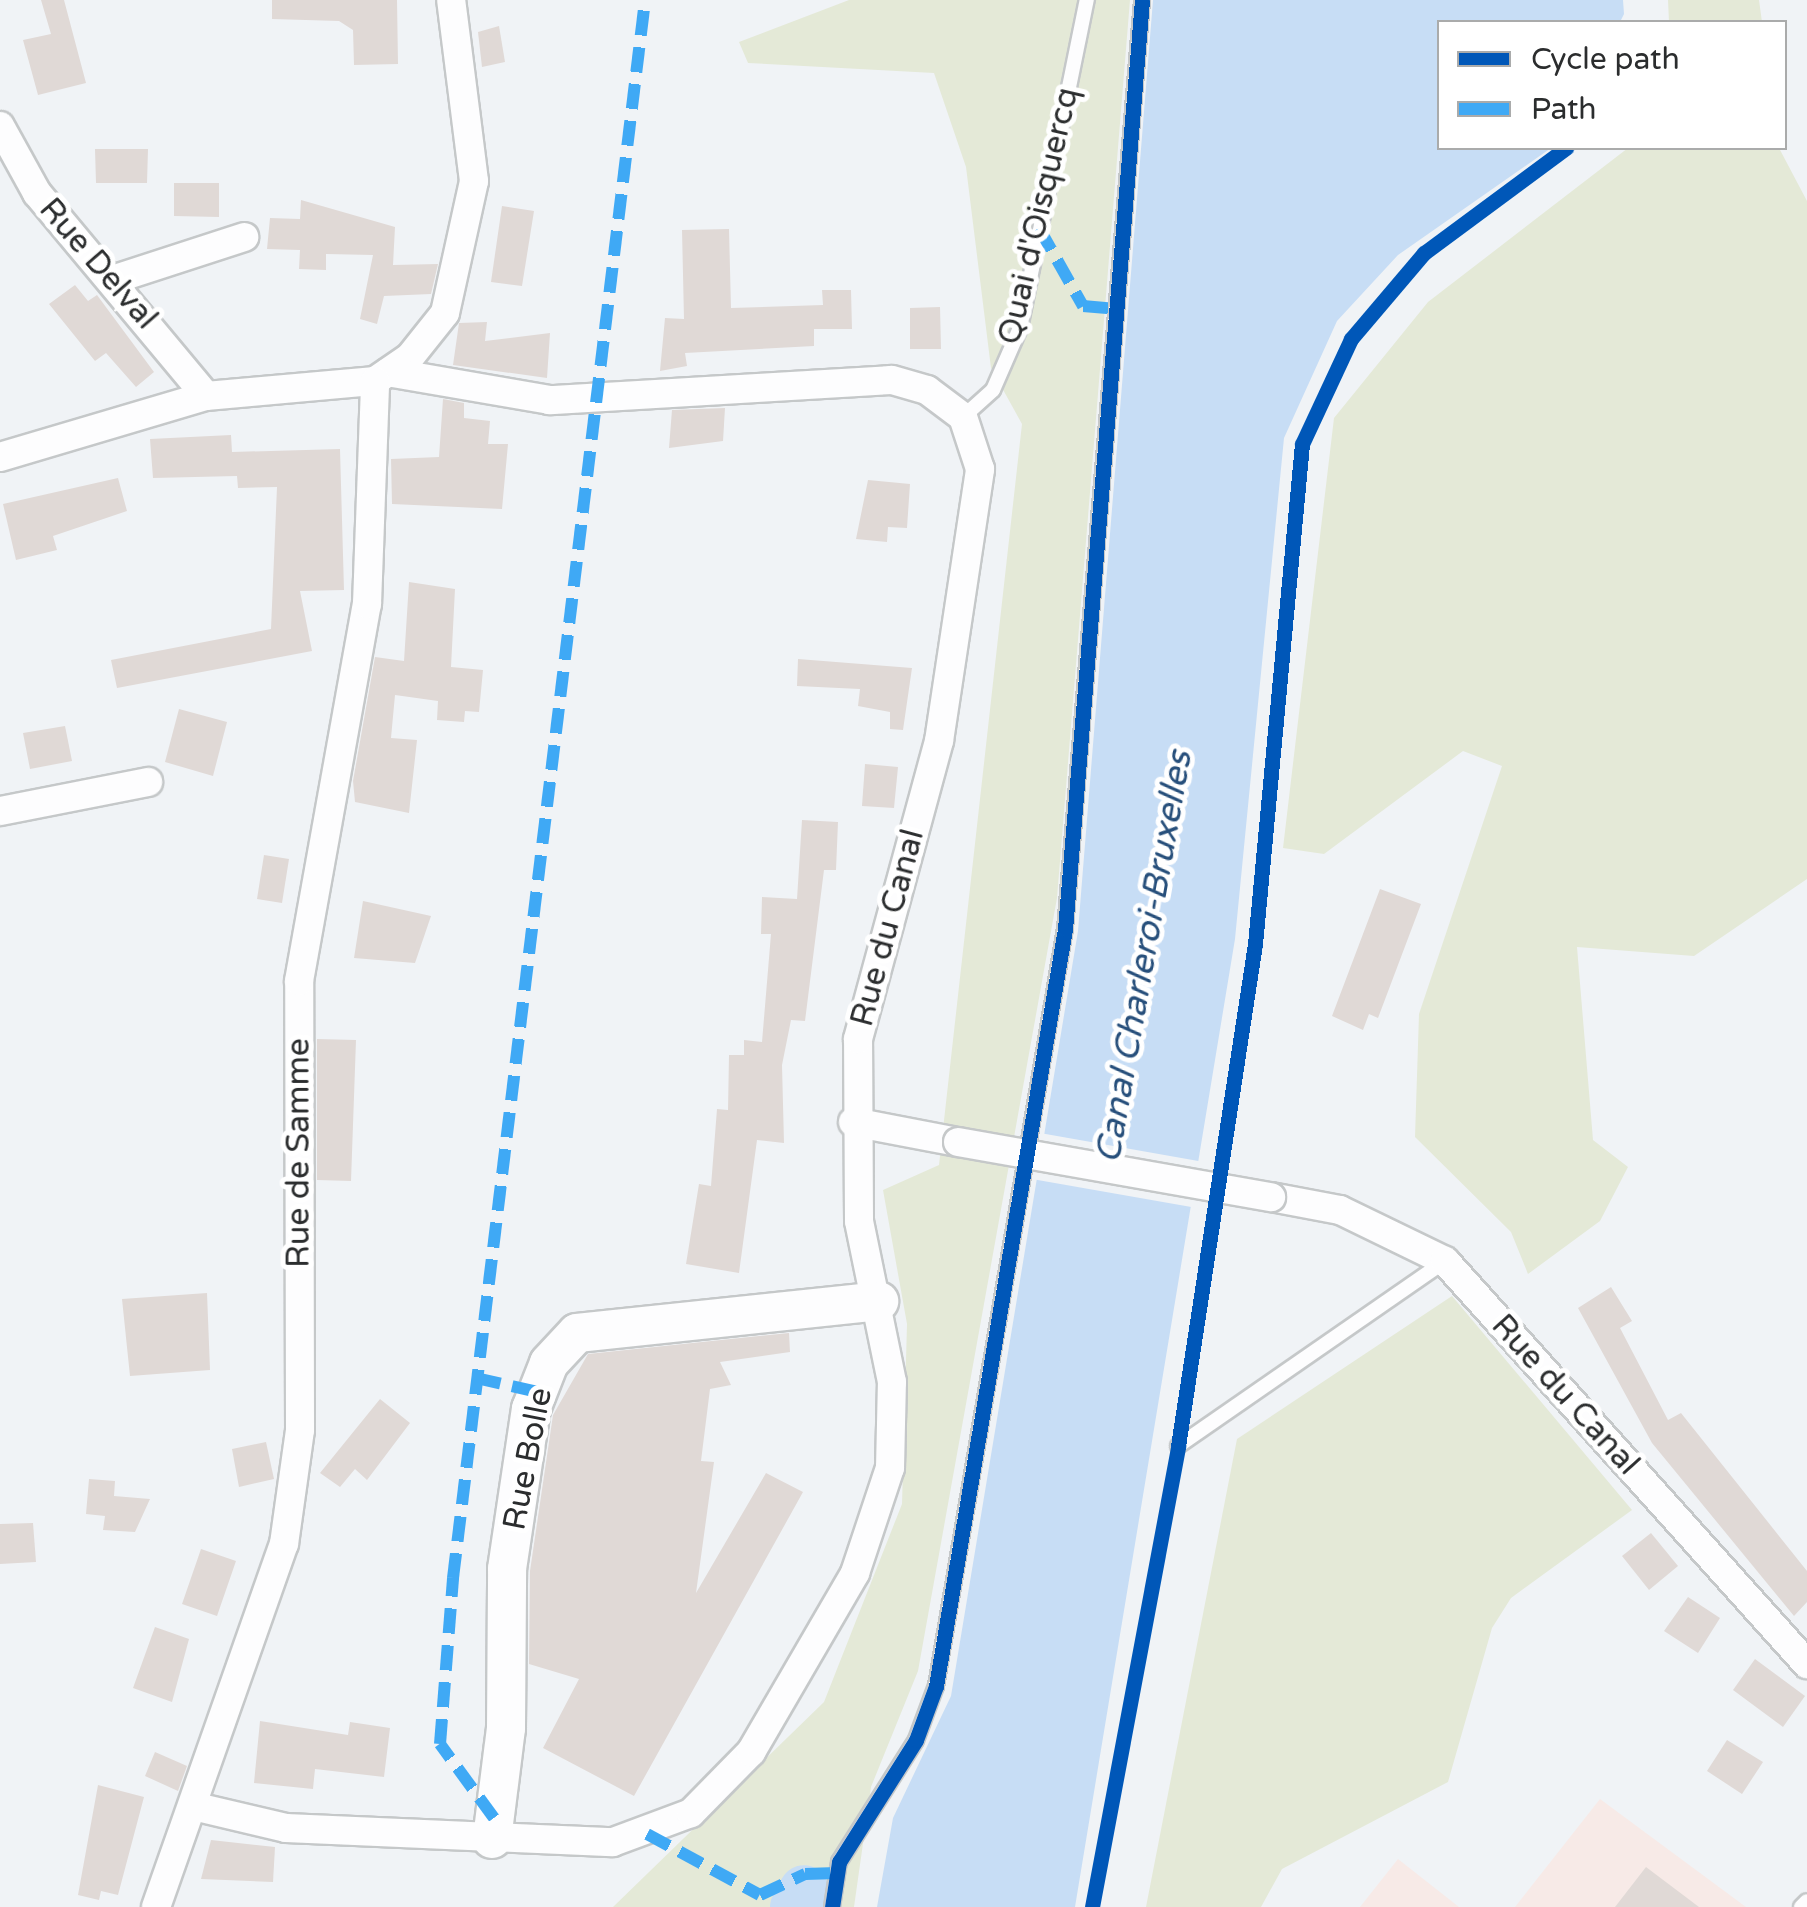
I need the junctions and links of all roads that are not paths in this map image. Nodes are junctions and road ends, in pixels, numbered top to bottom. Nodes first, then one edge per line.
1 (452, 0) edge
2 (1086, 0) edge
3 (1142, 0) edge
4 (0, 126) edge
5 (244, 237) dead end
6 (115, 278) junction
7 (382, 377) junction
8 (206, 396) junction
9 (963, 417) junction
10 (0, 458) edge
11 (148, 782) dead end
12 (0, 810) edge
13 (853, 1122) junction
14 (1446, 1261) junction
15 (879, 1301) junction
16 (1178, 1446) dead end
17 (1807, 1664) edge
18 (198, 1808) junction
19 (492, 1839) junction
20 (1807, 1901) edge
21 (156, 1907) edge
22 (832, 1907) edge
23 (1801, 1907) edge

1 - 7 street
2 - 9 lane, Quai d'Oisquercq
3 - 22 lane
4 - 6 street, Rue Delval
5 - 6 street
6 - 8 street, Rue Delval
7 - 8 street
7 - 9 street
7 - 18 street, Rue de Samme
8 - 10 street
9 - 13 street, Rue du Canal
11 - 12 street
13 - 14 street, Rue du Canal, bridge
13 - 15 street
14 - 16 lane
14 - 17 street, Rue du Canal
15 - 19 street
15 - 19 street, Rue Bolle
18 - 19 street
18 - 21 street, Rue de Samme
20 - 23 lane

